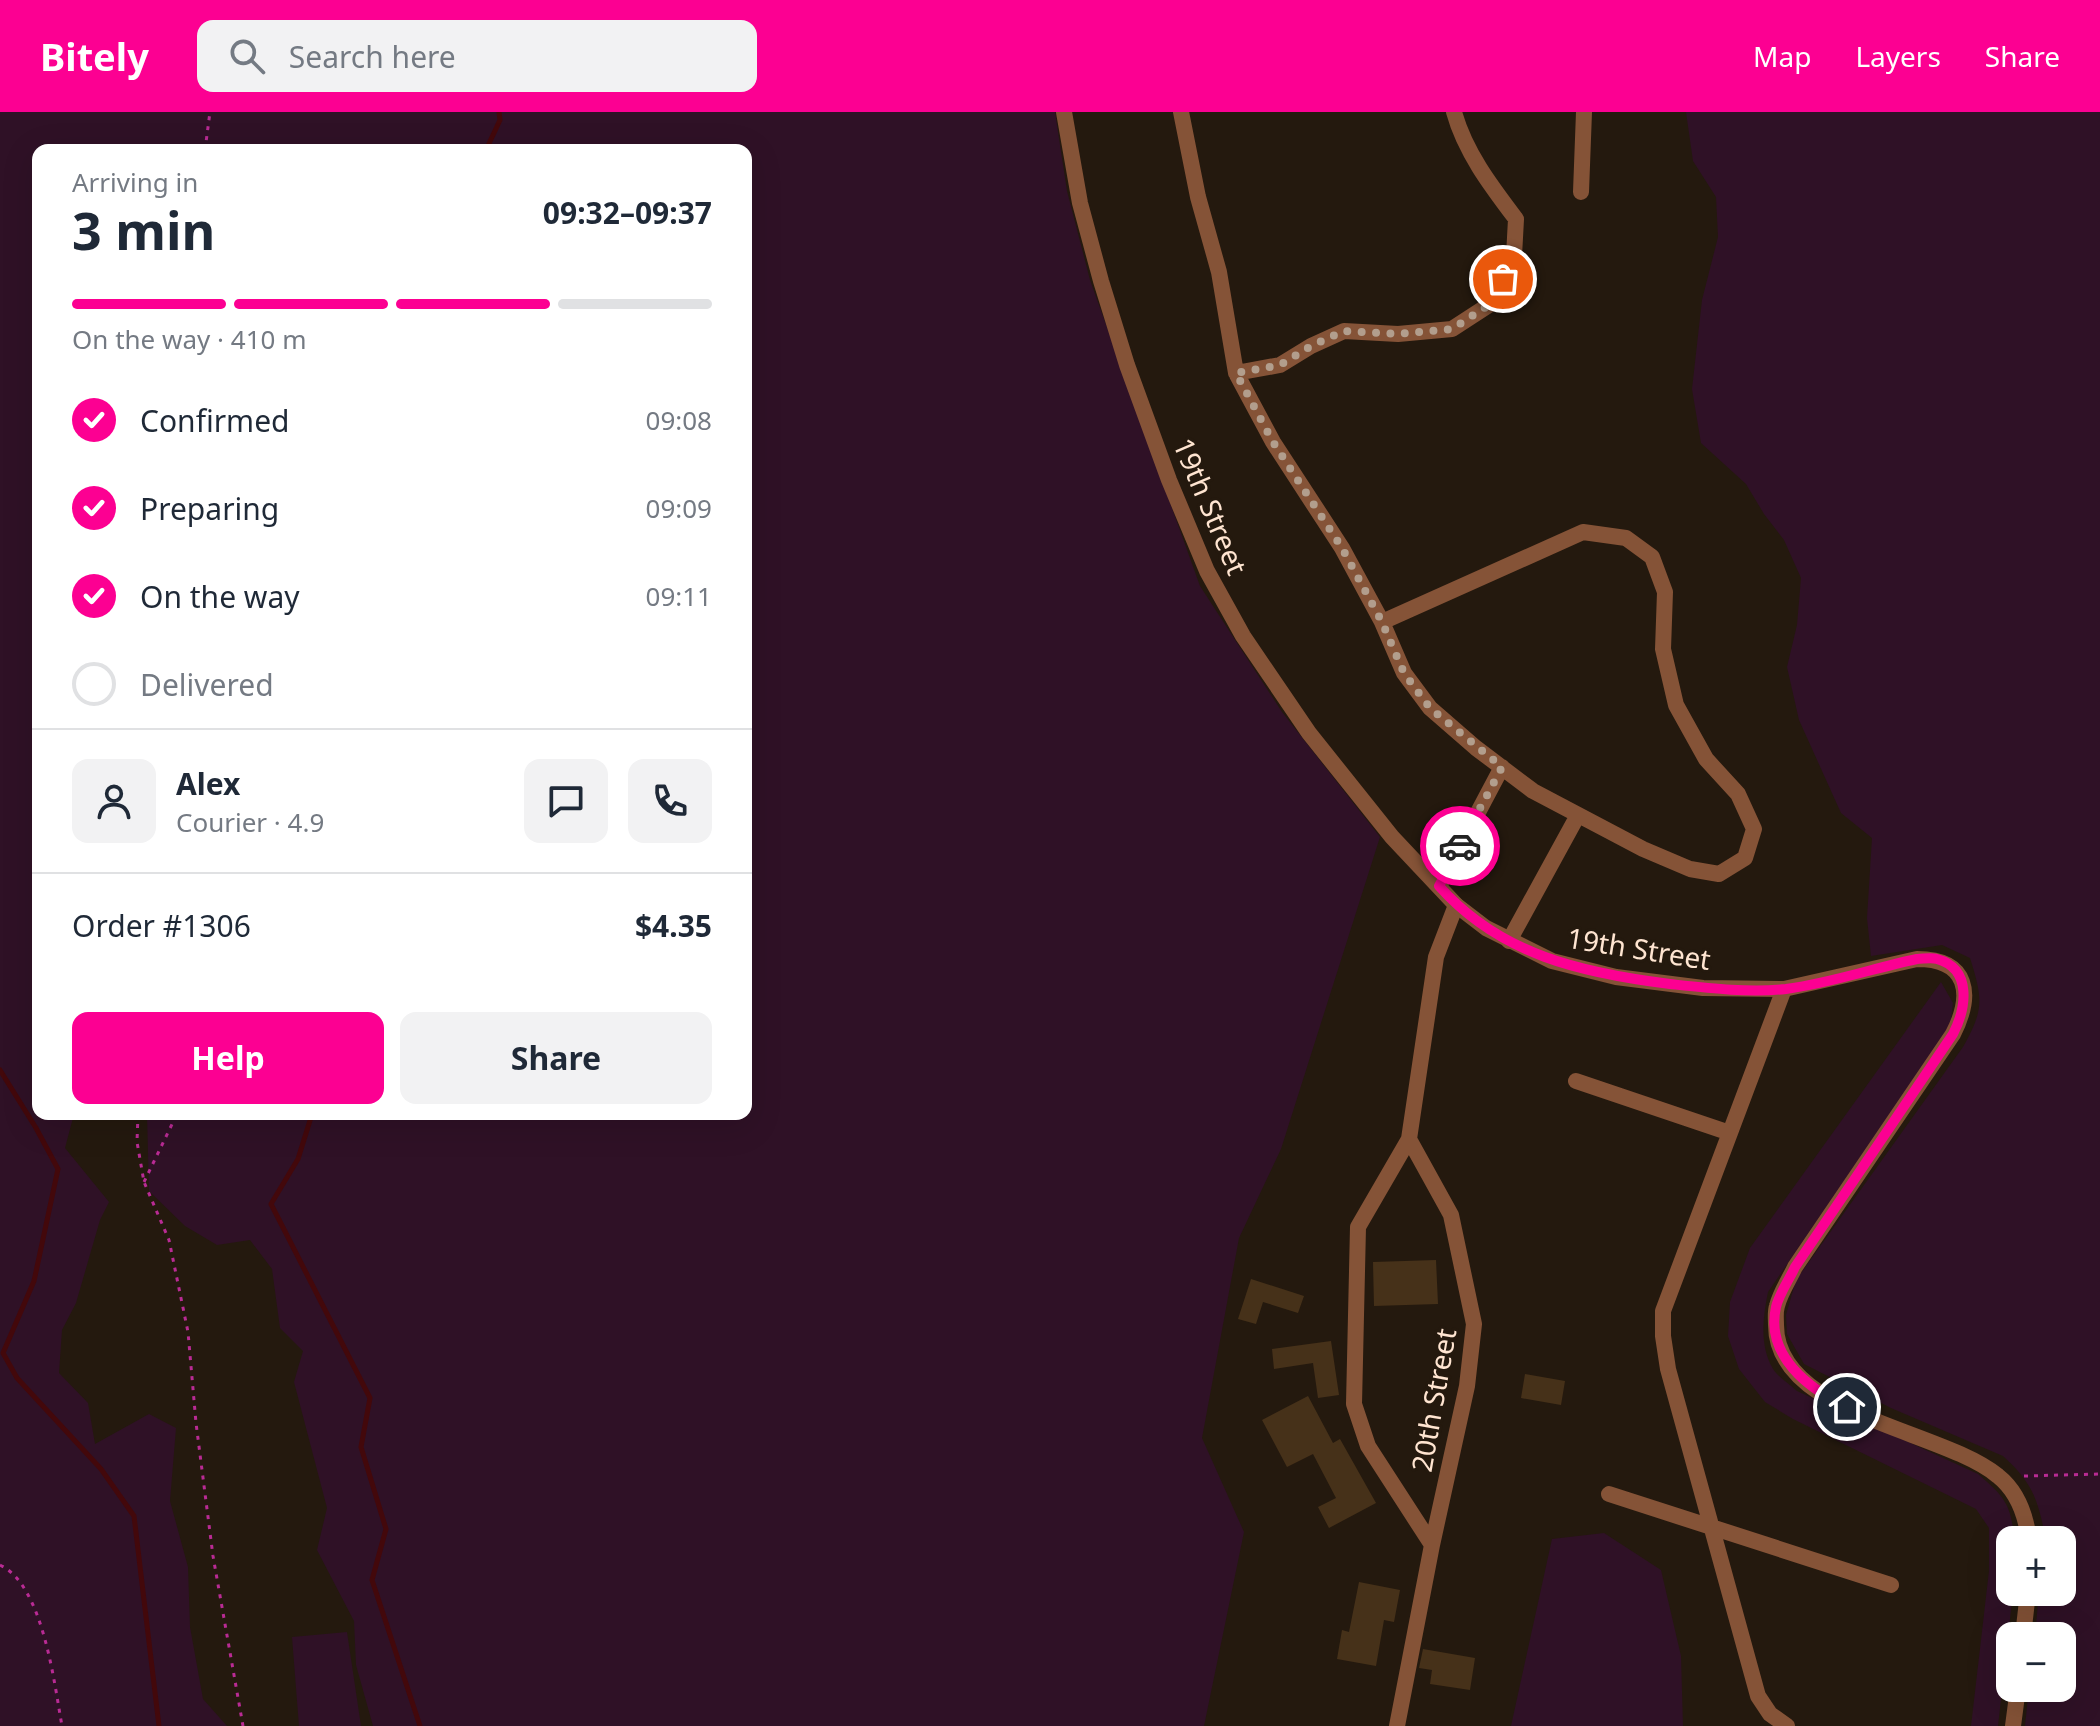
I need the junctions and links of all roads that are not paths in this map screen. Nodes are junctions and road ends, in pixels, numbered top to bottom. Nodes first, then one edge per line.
1 (1064, 112) edge
2 (1181, 112) edge
3 (1454, 112) edge
4 (1584, 112) edge
5 (1581, 192) dead end
6 (1236, 373) junction
7 (1382, 622) junction
8 (1502, 767) junction
9 (1578, 815) junction
10 (1439, 886) junction
11 (1456, 905) junction
12 (1509, 941) junction
13 (1784, 989) junction
14 (1576, 1081) dead end
15 (1730, 1133) junction
16 (1409, 1139) junction
17 (1609, 1494) dead end
18 (2026, 1526) edge
19 (1711, 1527) junction
20 (1432, 1545) junction
21 (1891, 1585) dead end
22 (2016, 1702) edge
23 (1397, 1726) edge
24 (1787, 1726) edge
25 (2013, 1726) edge

1 - 10 street, 19th Street
2 - 6 street
3 - 6 street
4 - 5 street
6 - 7 street
7 - 8 street
7 - 9 street
8 - 9 street
8 - 10 street
9 - 12 street
10 - 11 street, 19th Street
11 - 12 street, 19th Street
11 - 16 street
12 - 13 street, 19th Street
13 - 15 street
13 - 18 street, 19th Street
14 - 15 street
15 - 19 street
16 - 20 street, 20th Street
16 - 20 street
17 - 19 street
19 - 21 street
19 - 24 street
20 - 23 street, 20th Street
22 - 25 street

